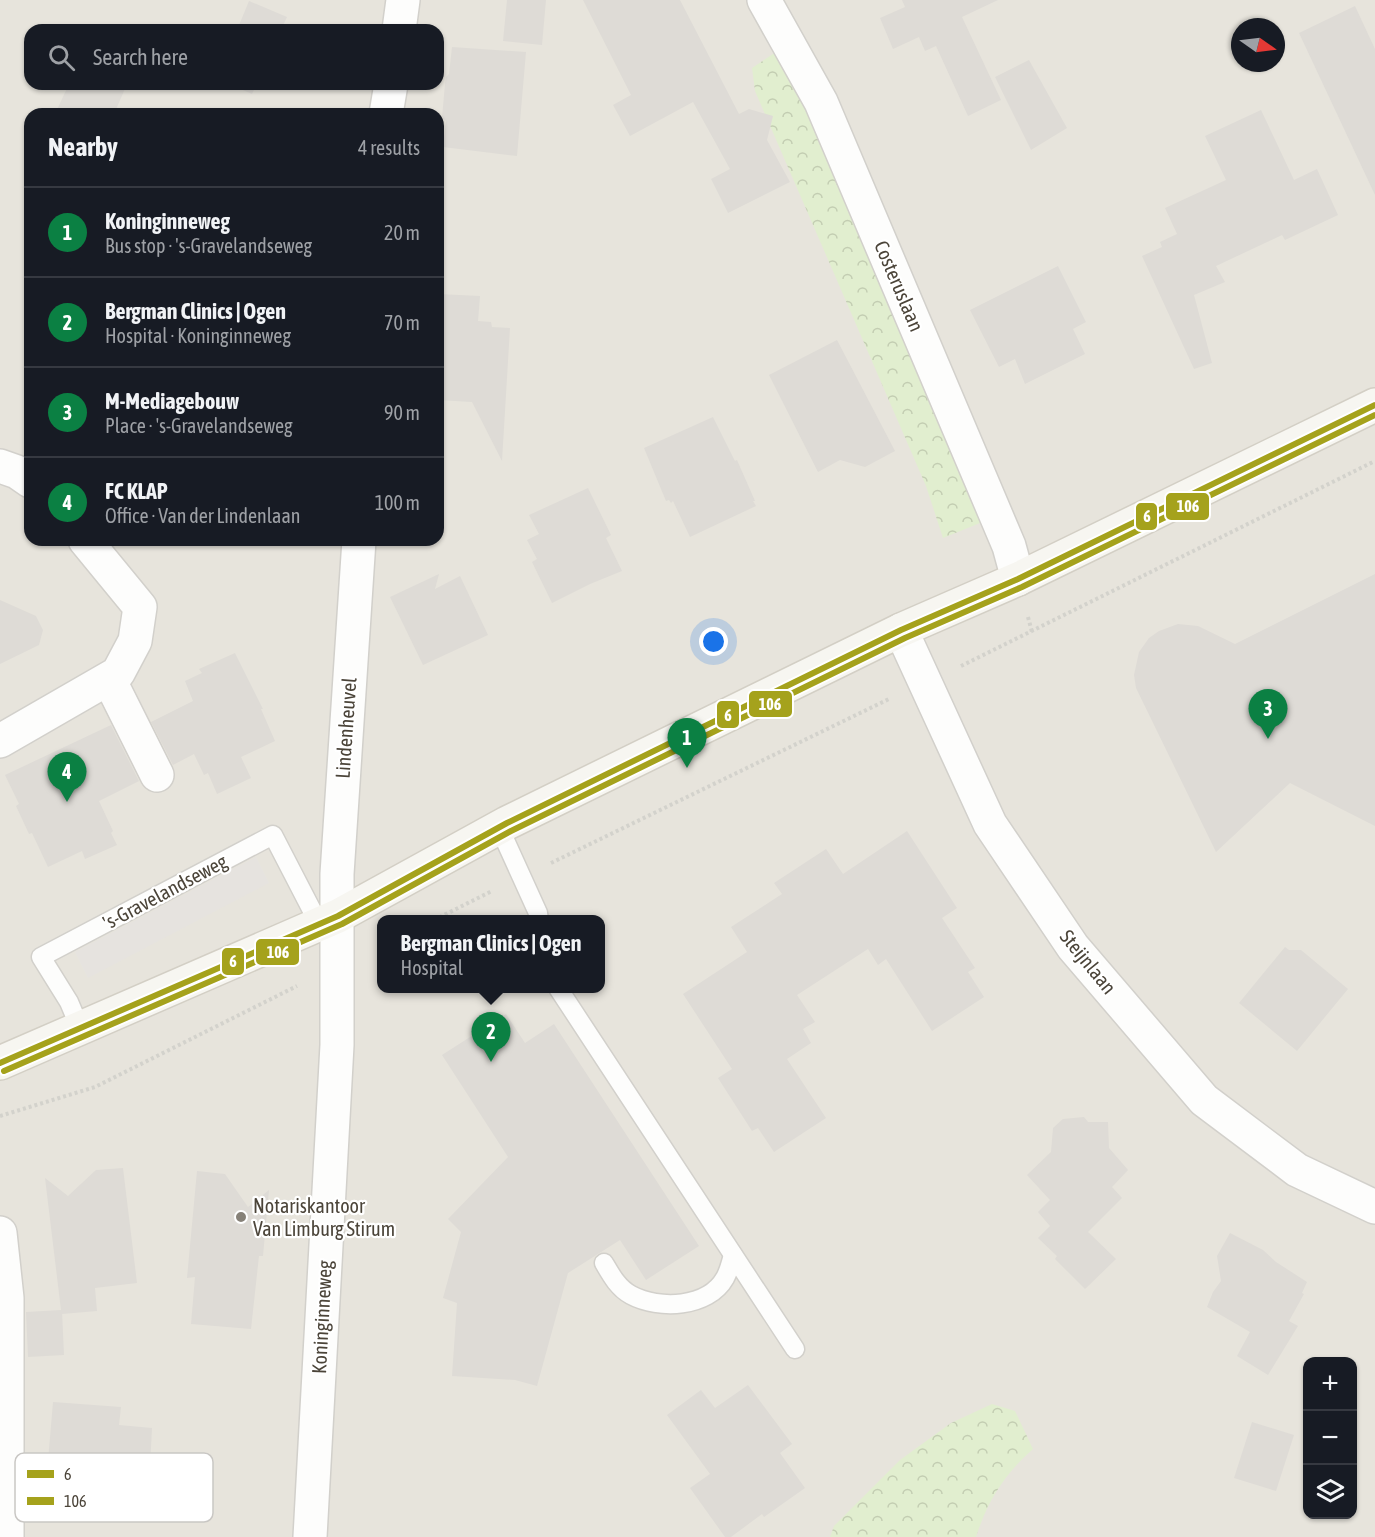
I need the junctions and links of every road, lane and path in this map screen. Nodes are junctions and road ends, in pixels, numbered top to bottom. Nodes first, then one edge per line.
1 (403, 0) edge
2 (764, 0) edge
3 (400, 24) edge
4 (390, 90) edge
5 (387, 108) edge
6 (1375, 405) edge
7 (0, 466) edge
8 (24, 476) edge
9 (90, 546) edge
10 (359, 546) edge
11 (1018, 579) junction
12 (901, 630) junction
13 (109, 679) junction
14 (0, 741) edge
15 (157, 775) dead end
16 (499, 827) junction
17 (537, 915) edge
18 (328, 920) junction
19 (336, 968) junction
20 (561, 993) edge
21 (80, 1028) junction
22 (0, 1063) edge
23 (0, 1116) edge
24 (1375, 1208) edge
25 (0, 1233) edge
26 (733, 1255) junction
27 (604, 1263) dead end
28 (795, 1349) dead end
29 (7, 1537) edge
30 (310, 1537) edge

1 - 3 street
2 - 11 street, Costeruslaan
4 - 5 street
6 - 11 main road
7 - 8 street
9 - 13 street
10 - 18 street, Lindenheuvel
11 - 12 main road
12 - 16 main road
12 - 24 street, Steijnlaan
13 - 14 street
13 - 15 street
16 - 17 lane
16 - 18 main road
18 - 19 street, Koninginneweg
18 - 21 main road
18 - 21 lane, 's-Gravelandseweg
19 - 23 path
19 - 30 street, Koninginneweg
20 - 26 lane
21 - 22 main road
25 - 29 street
26 - 27 lane
26 - 28 lane

